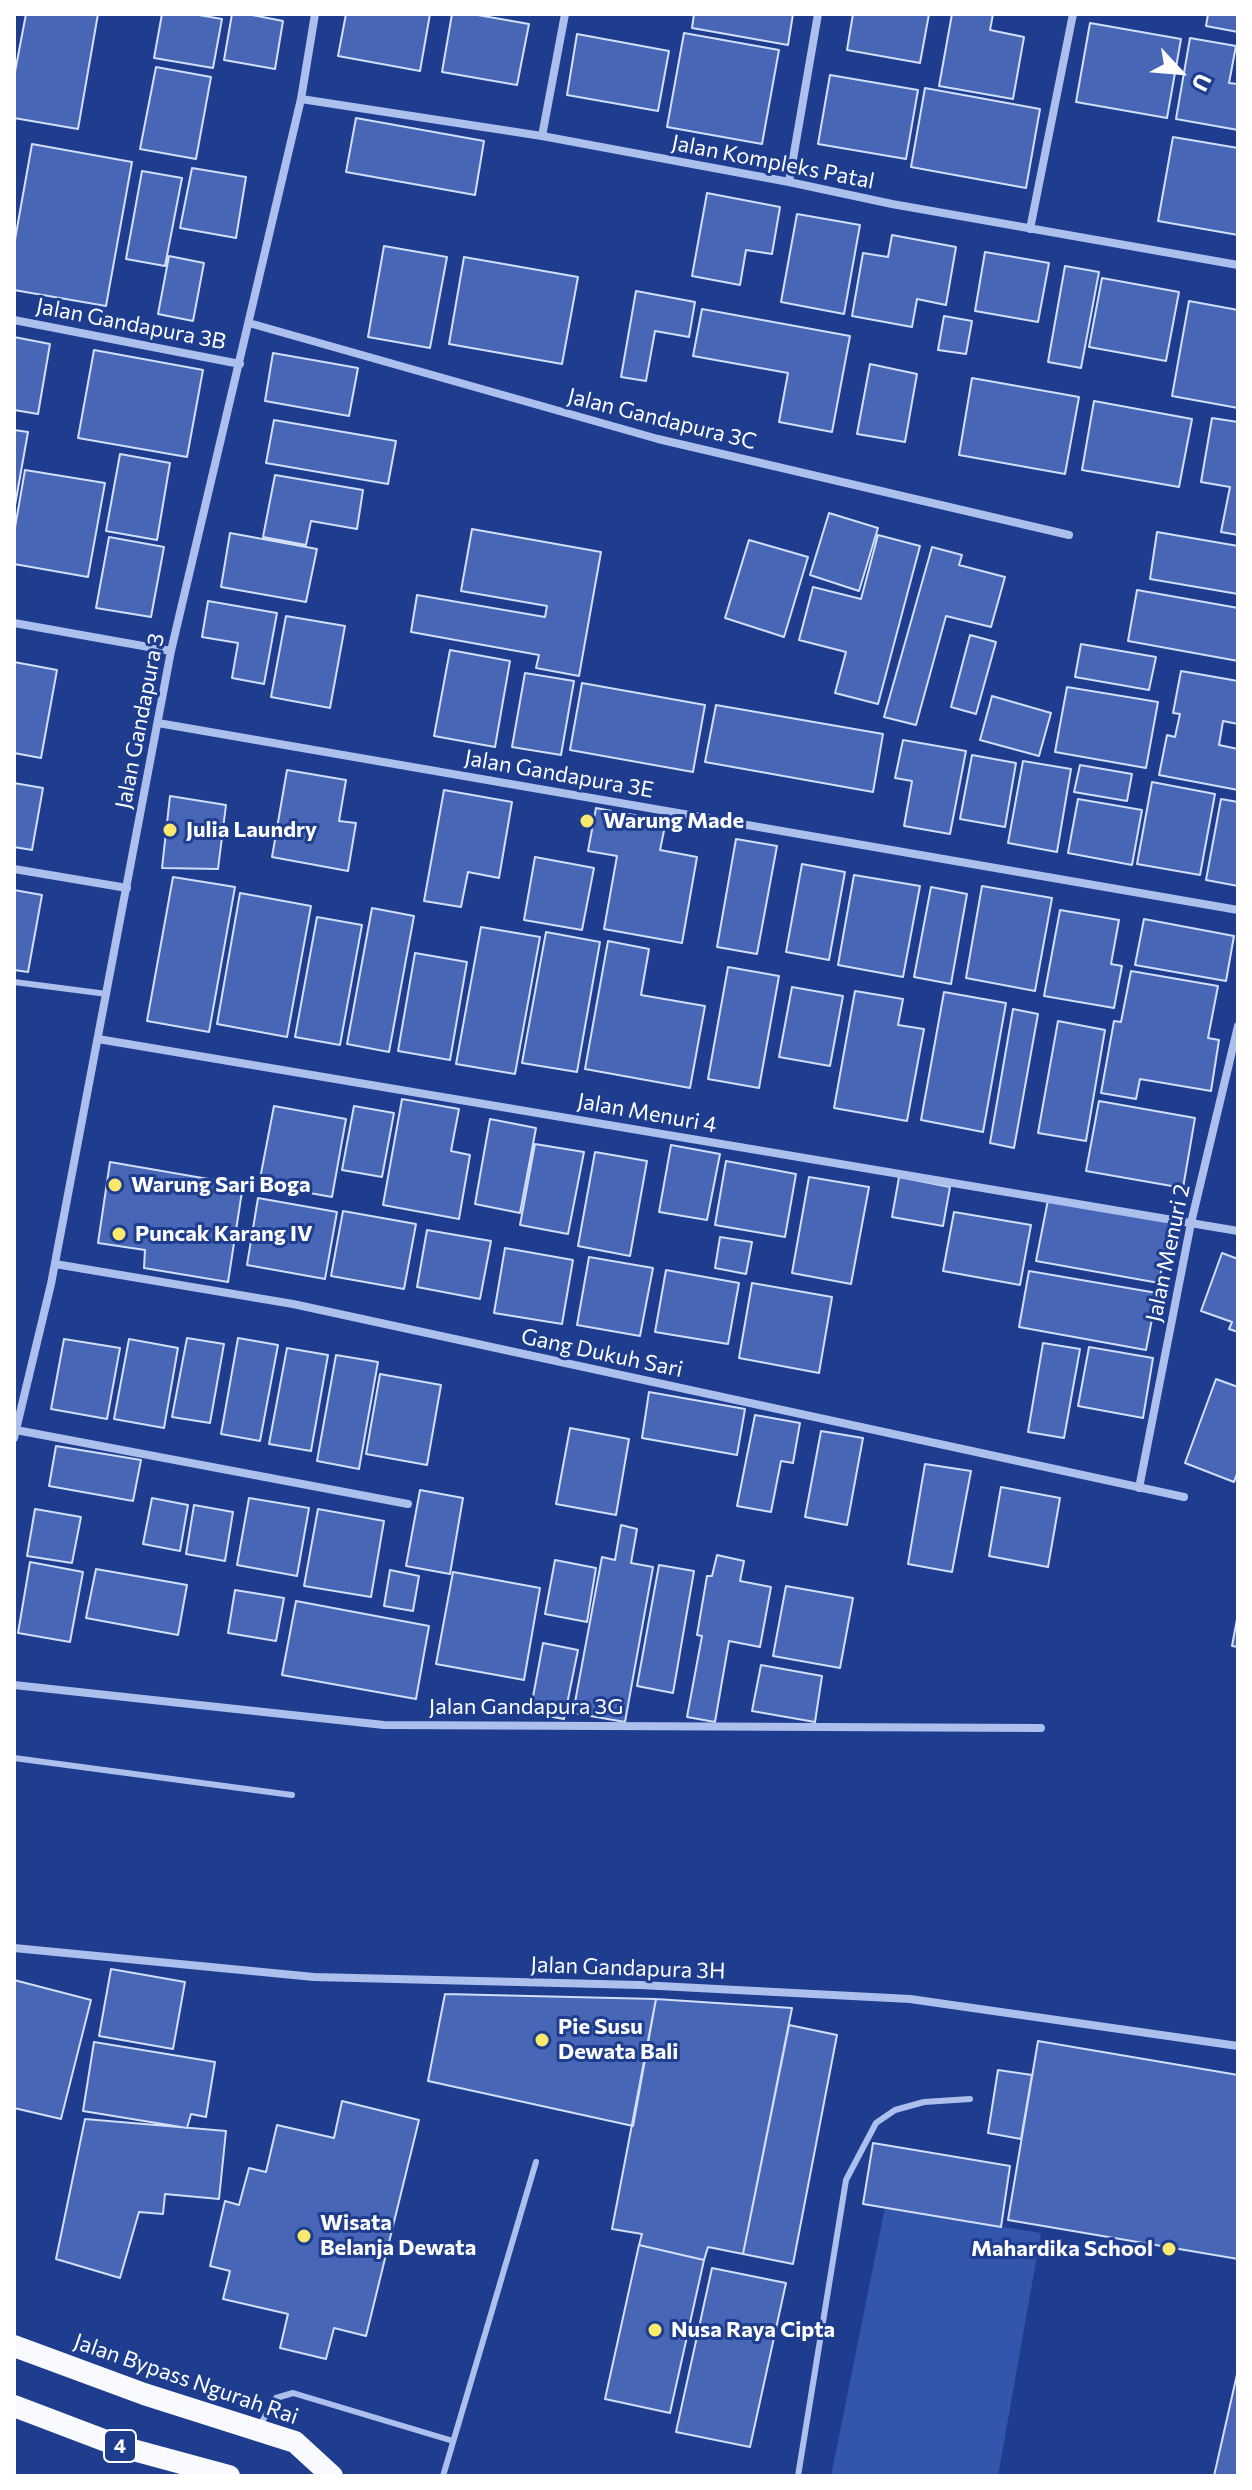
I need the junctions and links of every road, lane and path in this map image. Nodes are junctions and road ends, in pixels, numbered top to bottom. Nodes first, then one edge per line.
1 (315, 14) edge
2 (565, 14) edge
3 (818, 14) edge
4 (1073, 14) edge
5 (301, 99) junction
6 (542, 136) junction
7 (789, 182) junction
8 (1030, 229) junction
9 (1238, 265) edge
10 (14, 320) edge
11 (249, 323) junction
12 (240, 364) junction
13 (1069, 535) dead end
14 (14, 623) edge
15 (171, 651) junction
16 (158, 723) junction
17 (14, 869) edge
18 (127, 888) junction
19 (1238, 910) edge
20 (14, 982) edge
21 (107, 994) junction
22 (1238, 1026) edge
23 (98, 1039) junction
24 (1191, 1223) junction
25 (1238, 1231) edge
26 (55, 1264) junction
27 (15, 1434) edge
28 (1139, 1488) junction
29 (1184, 1497) dead end
30 (408, 1504) dead end
31 (14, 1685) edge
32 (1041, 1728) dead end
33 (14, 1758) edge
34 (292, 1795) dead end
35 (14, 1948) edge
36 (1238, 2046) edge
37 (970, 2099) dead end
38 (536, 2162) dead end
39 (14, 2346) edge
40 (14, 2406) edge
41 (257, 2430) junction
42 (453, 2441) junction
43 (229, 2476) edge
44 (332, 2476) edge
45 (443, 2476) edge
46 (798, 2476) edge

1 - 5 street, Jalan Gandapura 3
2 - 6 street
3 - 7 street
4 - 8 street
5 - 6 street, Jalan Kompleks Patal
5 - 11 street, Jalan Gandapura 3
6 - 7 street, Jalan Kompleks Patal
7 - 8 street, Jalan Kompleks Patal
8 - 9 street, Jalan Kompleks Patal
10 - 12 street, Jalan Gandapura 3B
11 - 12 street, Jalan Gandapura 3
11 - 13 street, Jalan Gandapura 3C
12 - 15 street, Jalan Gandapura 3
14 - 15 street
15 - 16 street, Jalan Gandapura 3
16 - 18 street, Jalan Gandapura 3
16 - 19 street, Jalan Gandapura 3E
17 - 18 street
18 - 21 street, Jalan Gandapura 3
20 - 21 lane
21 - 23 street, Jalan Gandapura 3
22 - 24 street, Jalan Menuri 2
23 - 24 street, Jalan Menuri 4
23 - 26 street, Jalan Gandapura 3
24 - 25 street, Jalan Menuri 4
24 - 28 street, Jalan Menuri 2
26 - 27 street, Jalan Gandapura 3
26 - 28 street, Gang Dukuh Sari
27 - 30 street
28 - 29 street, Gang Dukuh Sari
31 - 32 street, Jalan Gandapura 3G
33 - 34 lane
35 - 36 street, Jalan Gandapura 3H
37 - 46 lane
38 - 42 lane
39 - 41 highway, Jalan Bypass Ngurah Rai
40 - 43 highway, 4
41 - 42 lane
41 - 44 highway, Jalan Bypass Ngurah Rai
42 - 45 lane

